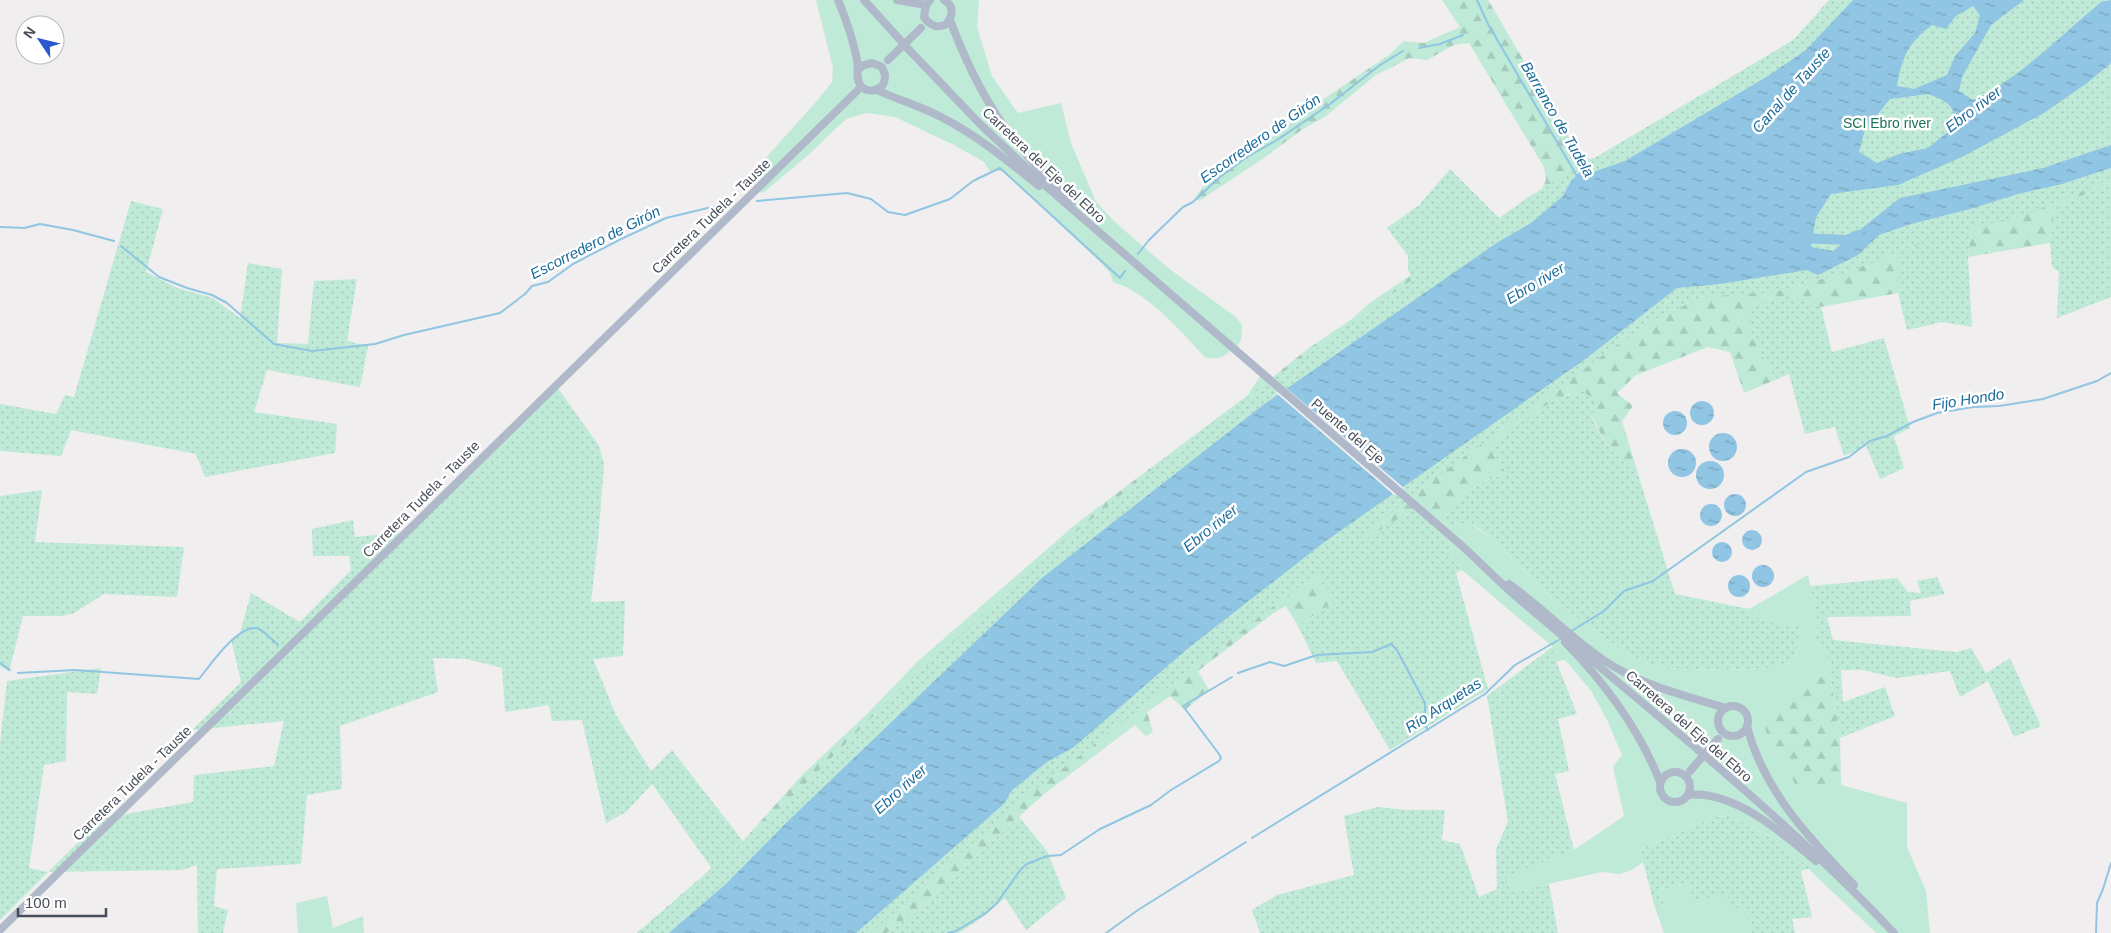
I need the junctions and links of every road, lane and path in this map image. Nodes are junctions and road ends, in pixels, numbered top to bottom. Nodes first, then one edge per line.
1 (838, 0) edge
2 (864, 0) edge
3 (897, 0) edge
4 (948, 1) edge
5 (928, 2) edge
6 (950, 20) junction
7 (924, 25) junction
8 (882, 67) junction
9 (859, 70) junction
10 (861, 86) junction
11 (877, 90) junction
12 (1106, 239) junction
13 (1145, 272) junction
14 (1219, 336) joint
15 (1461, 545) joint
16 (1490, 571) junction
17 (1518, 598) junction
18 (1726, 708) junction
19 (1747, 726) junction
20 (1720, 736) junction
21 (1687, 774) junction
22 (1660, 782) junction
23 (1688, 795) junction
24 (1880, 918) junction
25 (0, 930) edge
26 (1890, 933) edge
27 (1894, 933) edge

1 - 9 main road
2 - 12 main road, Carretera del Eje del Ebro
3 - 5 main road
4 - 6 main road
5 - 7 main road
6 - 7 main road
6 - 12 main road
7 - 8 main road, bridge
8 - 9 main road
8 - 11 main road
9 - 10 main road
10 - 11 main road
10 - 25 main road, Carretera Tudela - Tauste
11 - 13 main road
12 - 13 main road, Carretera del Eje del Ebro
13 - 14 main road, Carretera del Eje del Ebro
14 - 15 main road, Puente del Eje
15 - 16 main road, Carretera del Eje del Ebro
16 - 17 main road, Carretera del Eje del Ebro
16 - 18 main road
17 - 22 main road
17 - 24 main road, Carretera del Eje del Ebro
18 - 19 main road
18 - 20 main road
19 - 20 main road
19 - 24 main road
20 - 21 main road, bridge
21 - 22 main road
21 - 23 main road
22 - 23 main road
23 - 26 main road
24 - 27 main road, Carretera del Eje del Ebro

